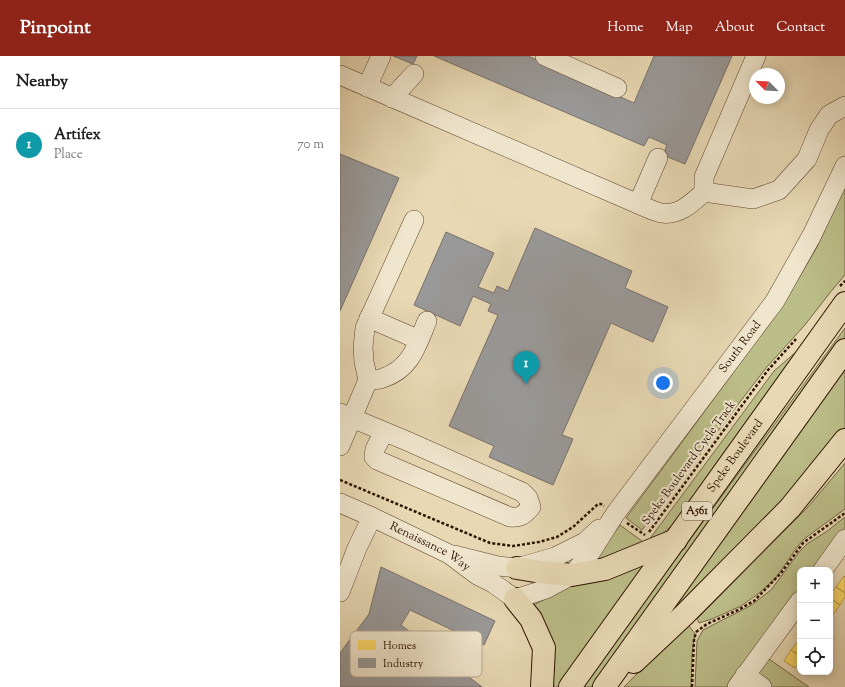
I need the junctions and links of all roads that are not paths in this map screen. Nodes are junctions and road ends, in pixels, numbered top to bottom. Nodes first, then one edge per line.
1 (381, 56) edge
2 (545, 56) edge
3 (756, 56) edge
4 (414, 74) dead end
5 (340, 75) edge
6 (367, 87) junction
7 (618, 88) dead end
8 (392, 98) junction
9 (845, 106) edge
10 (658, 158) dead end
11 (845, 166) edge
12 (704, 192) junction
13 (638, 204) junction
14 (414, 220) dead end
15 (840, 297) edge
16 (369, 318) junction
17 (427, 321) dead end
18 (419, 340) junction
19 (845, 350) edge
20 (368, 380) junction
21 (346, 416) edge
22 (384, 432) junction
23 (845, 440) edge
24 (340, 446) edge
25 (340, 503) edge
26 (615, 514) junction
27 (372, 517) junction
28 (676, 540) junction
29 (845, 540) edge
30 (449, 554) junction
31 (344, 567) edge
32 (825, 567) edge
33 (517, 568) junction
34 (572, 575) junction
35 (340, 589) edge
36 (515, 600) junction
37 (799, 603) edge
38 (741, 681) edge
39 (542, 687) edge
40 (570, 687) edge
41 (604, 687) edge
42 (608, 687) edge
43 (762, 687) edge

1 - 6 street
2 - 7 street
3 - 12 street
4 - 8 street
5 - 6 street
6 - 8 street
8 - 13 street
9 - 12 street
10 - 13 street
11 - 26 street, South Road
12 - 13 street
14 - 16 street
15 - 28 highway, Speke Boulevard / A561
16 - 18 street
16 - 20 street
17 - 18 street
18 - 20 street
19 - 41 highway, A561
20 - 21 street
21 - 22 street
21 - 24 street
22 - 22 street
23 - 42 highway
25 - 27 street, Renaissance Way
26 - 33 street, South Road
26 - 34 street, South Road
27 - 30 street, Renaissance Way
27 - 31 street
28 - 34 highway
28 - 40 highway, Speke Boulevard / A561
29 - 32 street
30 - 33 street, South Road
30 - 36 street, Renaissance Way
31 - 35 street
33 - 34 highway
34 - 36 street, South Road
36 - 39 highway
37 - 38 street
38 - 43 street

